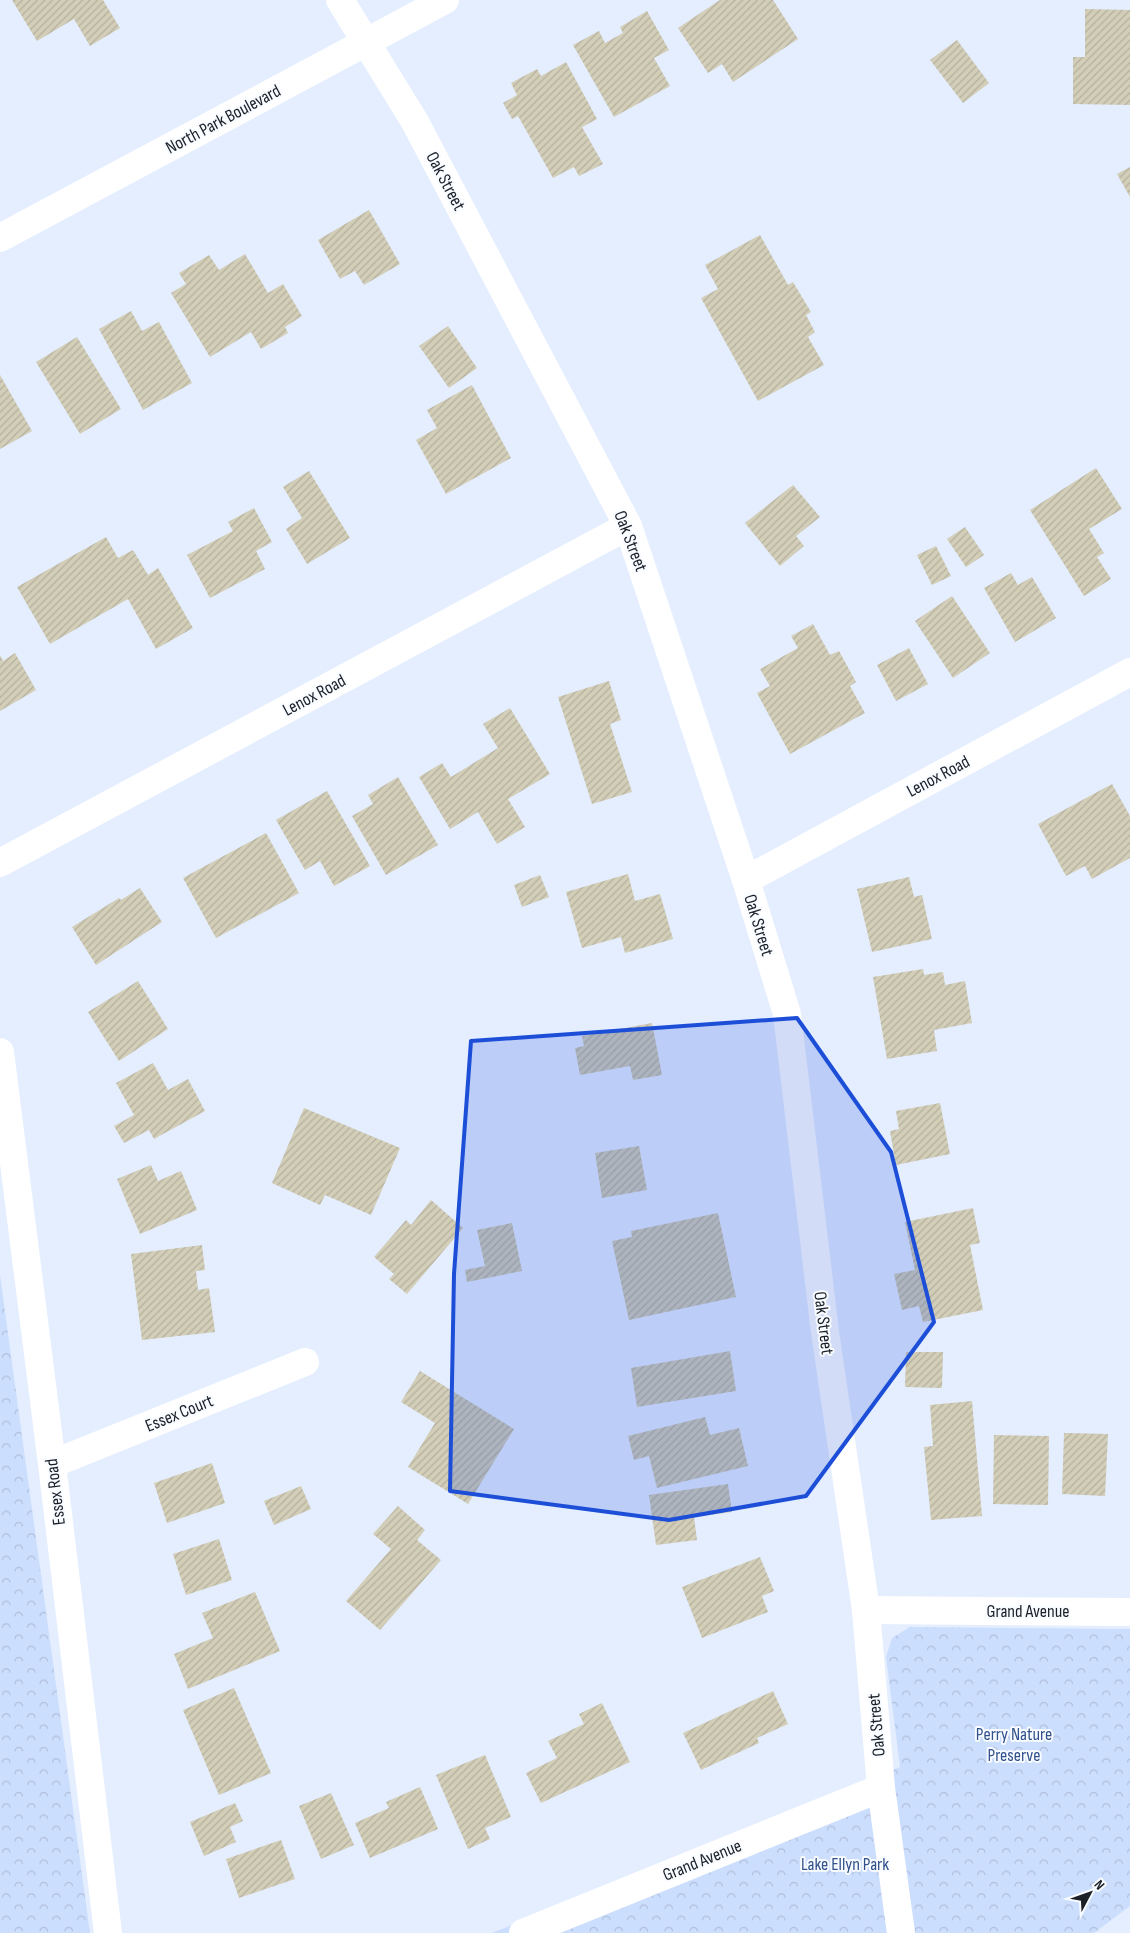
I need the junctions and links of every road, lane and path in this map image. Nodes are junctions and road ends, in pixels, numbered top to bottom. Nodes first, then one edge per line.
1 (340, 0) edge
2 (445, 0) edge
3 (366, 42) junction
4 (0, 238) edge
5 (628, 526) junction
6 (1130, 672) edge
7 (0, 863) edge
8 (746, 880) junction
9 (0, 1052) edge
10 (305, 1362) dead end
11 (52, 1464) junction
12 (866, 1610) junction
13 (1130, 1612) edge
14 (881, 1788) junction
15 (108, 1933) edge
16 (523, 1933) edge
17 (901, 1933) edge

1 - 3 street, Oak Street
2 - 3 street, North Park Boulevard
3 - 4 street, North Park Boulevard
3 - 5 street, Oak Street
5 - 7 street, Lenox Road
5 - 8 street, Oak Street
6 - 8 street, Lenox Road
8 - 12 street, Oak Street
9 - 11 street, Essex Road
10 - 11 street, Essex Court
11 - 15 street, Essex Road
12 - 13 street, Grand Avenue
12 - 14 street, Oak Street
14 - 16 street, Grand Avenue
14 - 17 street, Oak Street

